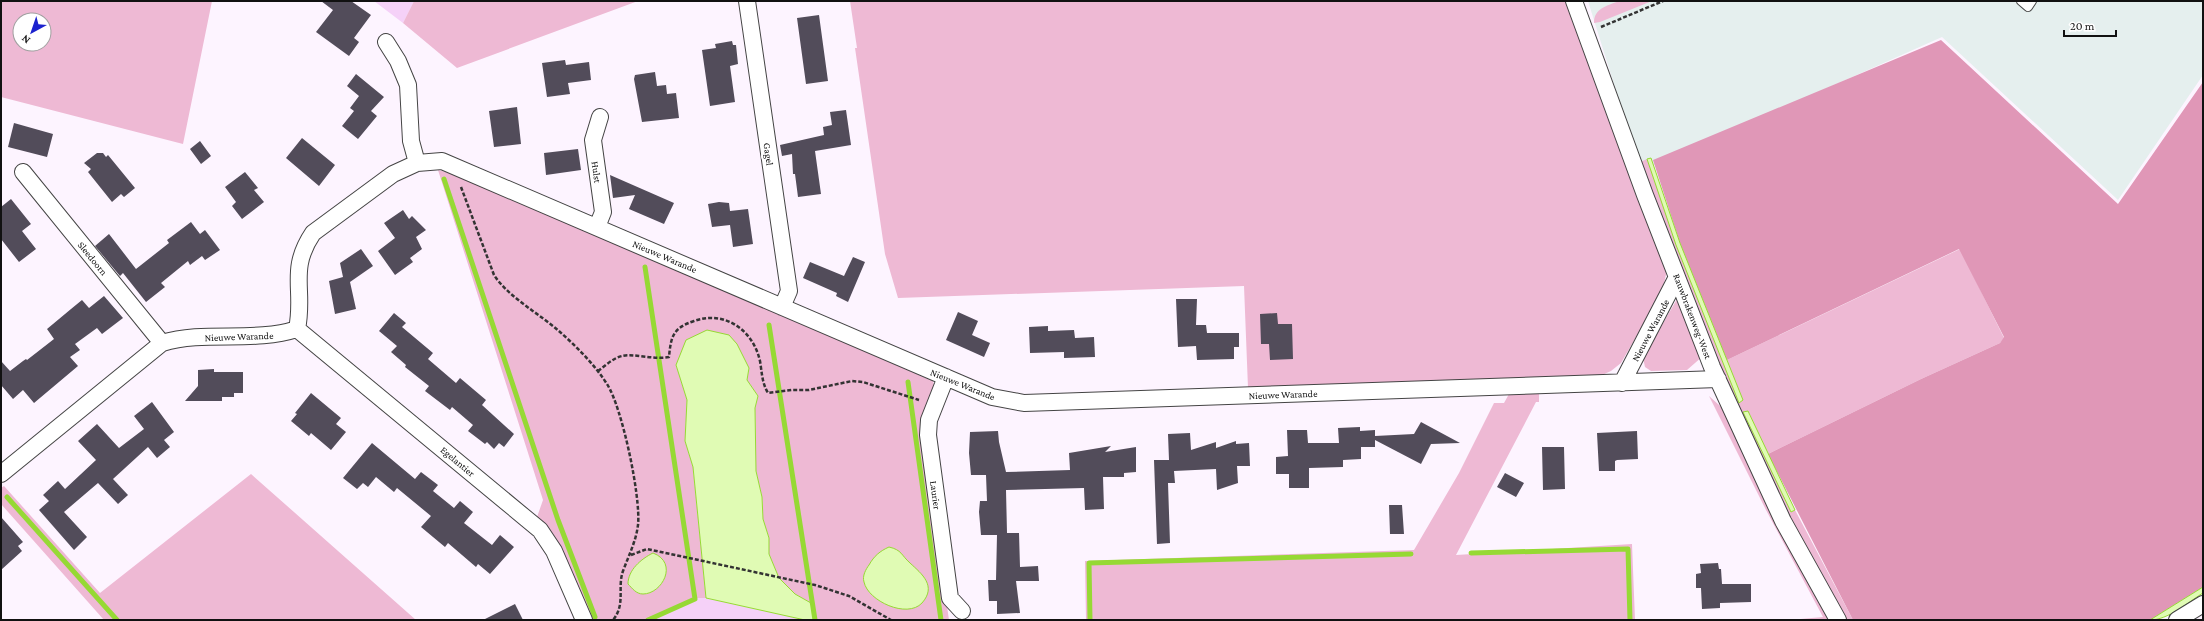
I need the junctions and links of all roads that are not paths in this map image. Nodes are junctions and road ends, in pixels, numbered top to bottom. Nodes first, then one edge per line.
1 (746, 1) edge
2 (2021, 1) edge
3 (2032, 1) edge
4 (1579, 3) edge
5 (386, 42) dead end
6 (600, 117) dead end
7 (417, 163) junction
8 (24, 172) dead end
9 (597, 227) junction
10 (1677, 277) junction
11 (782, 307) junction
12 (297, 329) junction
13 (162, 344) junction
14 (946, 377) junction
15 (1718, 379) junction
16 (1622, 383) junction
17 (1, 474) edge
18 (2203, 604) edge
19 (962, 611) dead end
20 (584, 620) edge
21 (1838, 620) edge
22 (2177, 620) edge

1 - 11 street, Gagel
2 - 3 lane
4 - 10 street, Rauwbrakenweg-West
5 - 7 street
6 - 9 street, Hulst
7 - 9 street, Nieuwe Warande
7 - 12 street, Nieuwe Warande
8 - 13 street, Sleedoorn
9 - 11 street, Nieuwe Warande
10 - 15 street, Rauwbrakenweg-West
10 - 16 street, Nieuwe Warande
11 - 14 street, Nieuwe Warande
12 - 13 street, Nieuwe Warande
12 - 20 street, Egelantier
13 - 17 street, Nieuwe Warande
14 - 16 street, Nieuwe Warande
14 - 19 street, Laurier
15 - 16 street, Nieuwe Warande
15 - 21 street, Rauwbrakenweg-West
18 - 22 street

